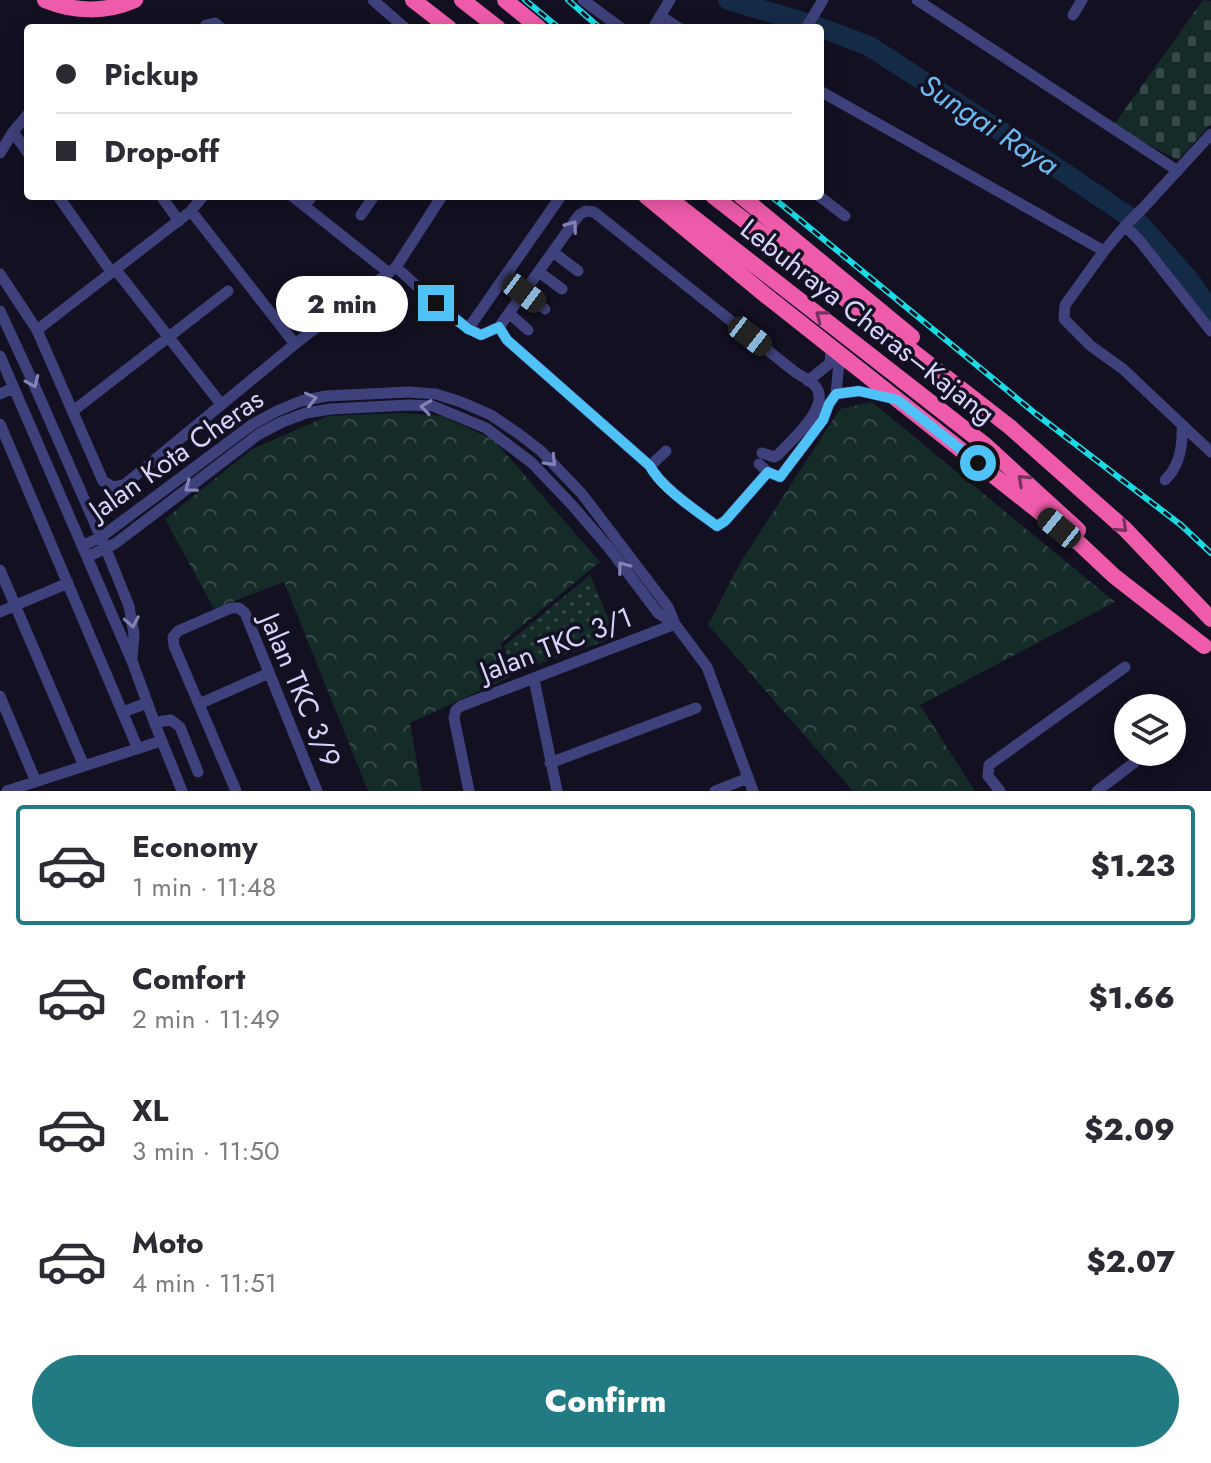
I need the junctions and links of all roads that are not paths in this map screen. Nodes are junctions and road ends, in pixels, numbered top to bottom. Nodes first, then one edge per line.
1 (45, 0) edge
2 (135, 0) edge
3 (373, 0) edge
4 (413, 0) edge
5 (462, 0) edge
6 (505, 0) edge
7 (583, 0) edge
8 (670, 0) edge
9 (917, 0) edge
10 (1082, 0) edge
11 (820, 5) edge
12 (1073, 15) dead end
13 (660, 16) junction
14 (400, 24) edge
15 (444, 24) edge
16 (493, 24) edge
17 (534, 24) edge
18 (616, 24) edge
19 (655, 24) edge
20 (673, 24) edge
21 (808, 24) edge
22 (824, 93) edge
23 (24, 119) edge
24 (13, 132) junction
25 (1208, 142) edge
26 (24, 147) edge
27 (0, 153) edge
28 (1178, 171) junction
29 (61, 200) edge
30 (164, 200) edge
31 (200, 200) edge
32 (371, 200) edge
33 (439, 200) edge
34 (558, 200) edge
35 (651, 200) edge
36 (671, 200) edge
37 (718, 200) edge
38 (746, 200) edge
39 (824, 200) edge
40 (309, 201) edge
41 (191, 211) junction
42 (361, 215) dead end
43 (845, 216) dead end
44 (179, 221) junction
45 (1125, 226) junction
46 (1104, 251) junction
47 (553, 252) junction
48 (393, 270) junction
49 (578, 271) dead end
50 (114, 272) junction
51 (539, 272) junction
52 (0, 274) edge
53 (562, 289) dead end
54 (228, 291) dead end
55 (524, 293) junction
56 (545, 309) dead end
57 (0, 311) edge
58 (510, 314) junction
59 (499, 327) junction
60 (468, 329) junction
61 (37, 330) junction
62 (528, 330) dead end
63 (1211, 331) edge
64 (169, 337) junction
65 (295, 344) junction
66 (836, 349) junction
67 (0, 356) edge
68 (808, 381) junction
69 (13, 388) junction
70 (0, 394) edge
71 (832, 399) junction
72 (898, 400) junction
73 (221, 404) junction
74 (817, 410) junction
75 (73, 411) junction
76 (0, 424) edge
77 (1182, 425) junction
78 (1010, 427) junction
79 (666, 451) dead end
80 (1211, 452) edge
81 (763, 463) junction
82 (650, 466) junction
83 (1165, 480) dead end
84 (101, 537) junction
85 (111, 546) junction
86 (84, 552) junction
87 (0, 570) edge
88 (68, 583) junction
89 (15, 605) junction
90 (0, 612) edge
91 (1211, 619) edge
92 (675, 624) junction
93 (1208, 650) edge
94 (132, 661) junction
95 (1125, 667) dead end
96 (269, 673) junction
97 (534, 679) junction
98 (0, 696) edge
99 (147, 703) junction
100 (199, 704) junction
101 (696, 708) dead end
102 (123, 712) junction
103 (155, 724) junction
104 (161, 741) junction
105 (138, 749) junction
106 (550, 763) junction
107 (84, 766) junction
108 (1130, 766) edge
109 (198, 772) dead end
110 (748, 778) junction
111 (36, 782) junction
112 (15, 790) edge
113 (182, 791) edge
114 (236, 791) edge
115 (317, 791) edge
116 (469, 791) edge
117 (557, 791) edge
118 (715, 791) edge
119 (753, 791) edge
120 (1000, 791) edge
121 (1097, 791) edge

1 - 2 highway
3 - 14 street
4 - 15 highway
5 - 16 highway
6 - 17 highway
7 - 18 street
8 - 13 street
9 - 28 street
10 - 12 street
11 - 21 street
13 - 19 street
13 - 20 street
22 - 46 street
23 - 24 street
24 - 26 street
24 - 27 street
25 - 28 street
28 - 45 street
29 - 50 street
30 - 44 street
31 - 41 street
32 - 42 street
33 - 48 street
34 - 60 street
35 - 66 highway
93 -> 36 highway, Lebuhraya Cheras–Kajang
37 - 78 highway, Lebuhraya Cheras–Kajang
38 - 78 highway
39 - 43 street
40 - 48 street
41 - 44 street
41 - 65 street
44 - 50 street
45 - 46 street
45 - 63 street
46 - 77 street
47 - 49 street
47 - 51 street
47 -> 68 street
48 - 60 street
48 - 65 street
50 - 61 street
50 - 64 street
51 - 53 street
51 - 55 street
52 - 61 street
54 - 64 street
55 - 56 street
55 - 58 street
57 -> 84 street
58 - 59 street
58 - 62 street
59 - 60 street
59 - 82 street
61 - 75 street
64 - 73 street
64 - 75 street
65 - 73 street
66 - 68 street
66 - 71 street
66 - 72 highway
67 - 69 street
68 - 74 street
69 - 70 street
69 - 86 street
71 - 72 street
71 - 74 street
71 - 81 street
72 - 93 highway
73 - 75 street
74 - 81 street
76 - 88 street
77 - 80 street
77 - 83 street
78 -> 91 highway, Lebuhraya Cheras–Kajang
79 - 82 street
81 - 82 street
84 - 85 street
84 - 86 street, Jalan Kota Cheras
84 -> 92 street, Jalan Kota Cheras
85 - 86 street, Jalan Kota Cheras
92 -> 85 street, Jalan Kota Cheras
85 -> 94 street
86 - 94 street
87 - 89 street
88 - 89 street
88 - 102 street
89 - 90 street
89 - 107 street
92 - 97 street, Jalan TKC 3/1
92 - 110 street, Jalan Kota Cheras
94 - 99 street
95 - 120 street
96 - 100 street
96 - 100 street, Jalan TKC 3/9
96 - 115 street, Jalan TKC 3/9
97 - 106 street
97 - 116 street, Jalan TKC 3/1
98 - 111 street
99 - 102 street
99 - 103 street
100 - 114 street
101 - 106 street
102 - 105 street
103 - 104 street
103 - 109 street
104 - 105 street
104 - 113 street
105 - 107 street
106 - 117 street
107 - 111 street
108 - 121 street
110 - 118 street
110 - 119 street, Jalan Kota Cheras
111 - 112 street

